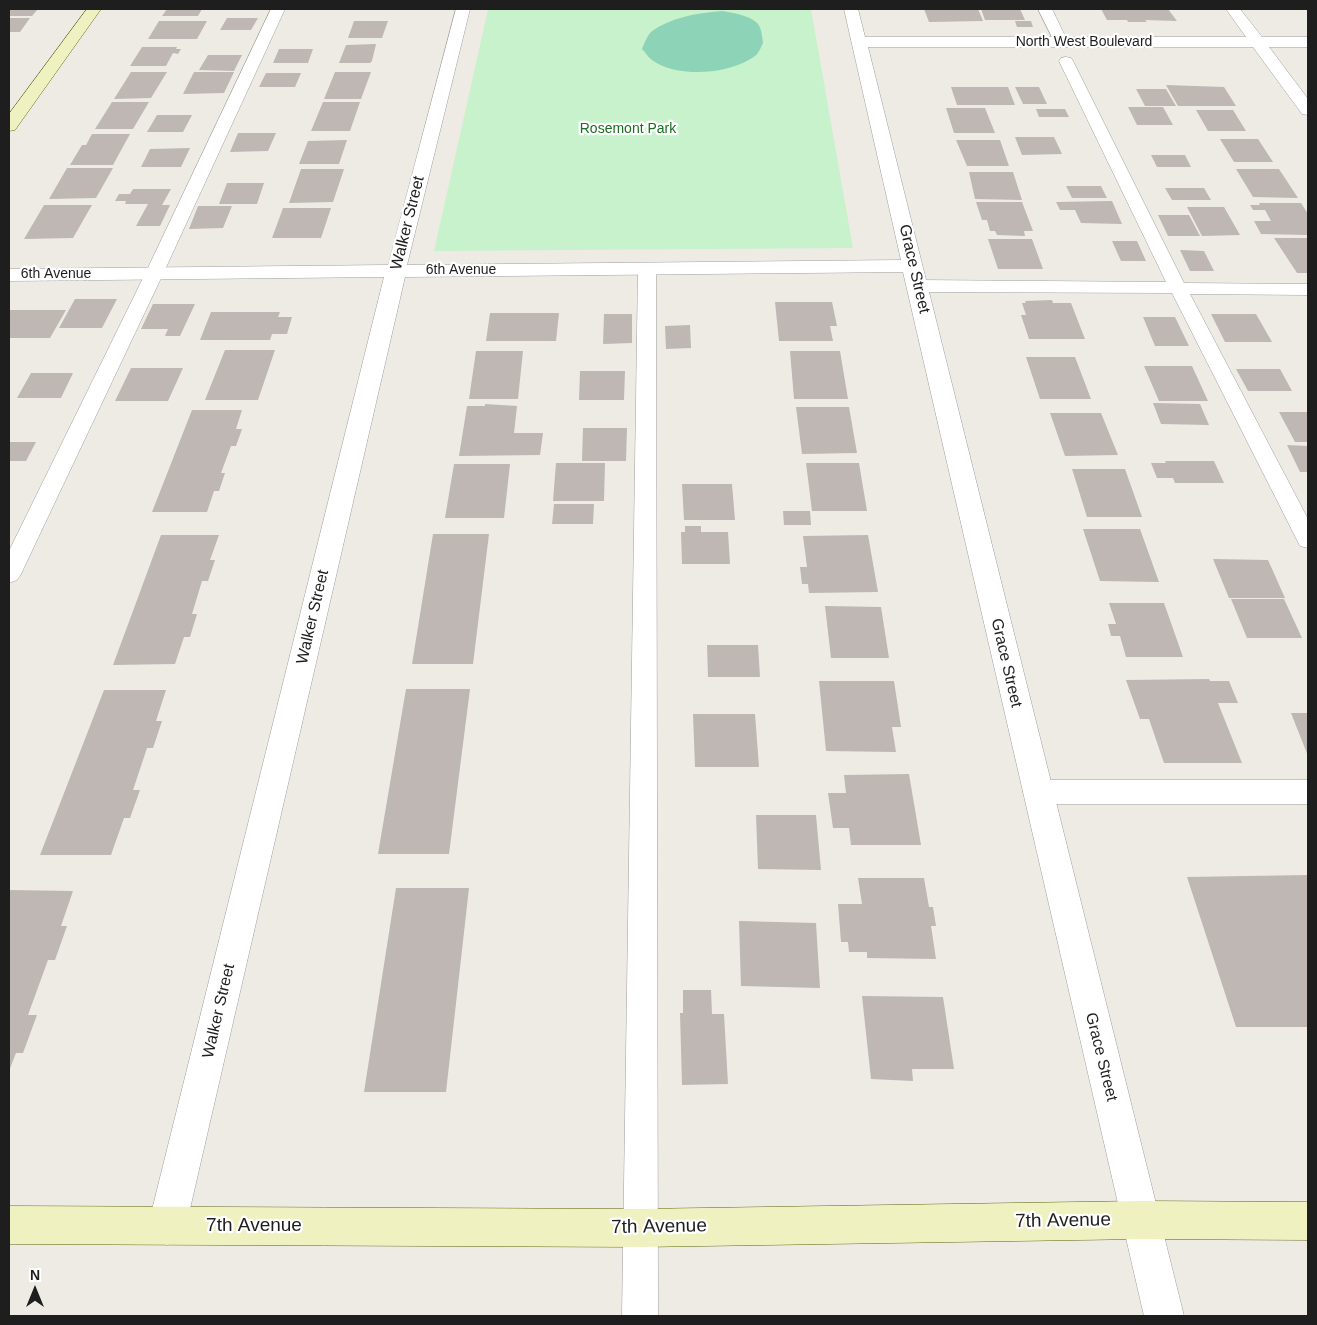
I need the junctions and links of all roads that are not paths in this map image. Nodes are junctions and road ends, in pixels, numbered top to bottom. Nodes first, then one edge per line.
1 (94, 9) edge
2 (278, 9) edge
3 (463, 9) edge
4 (851, 9) edge
5 (1045, 9) edge
6 (1233, 9) edge
7 (1060, 42) junction
8 (1258, 42) junction
9 (1308, 42) edge
10 (869, 55) junction
11 (1046, 61) dead end
12 (1066, 61) junction
13 (1085, 61) dead end
14 (1252, 61) dead end
15 (1272, 61) junction
16 (1290, 61) dead end
17 (1308, 110) edge
18 (9, 126) edge
19 (647, 269) junction
20 (396, 270) junction
21 (154, 274) junction
22 (9, 275) edge
23 (916, 276) junction
24 (1178, 288) junction
25 (1308, 289) edge
26 (1308, 540) edge
27 (9, 574) edge
28 (1037, 792) junction
29 (1308, 792) edge
30 (1141, 1220) junction
31 (1308, 1221) edge
32 (9, 1225) edge
33 (167, 1226) junction
34 (640, 1228) junction
35 (640, 1316) edge
36 (1164, 1316) edge

1 - 18 street
2 - 21 lane
3 - 20 street, Walker Street
4 - 10 street, Grace Street
5 - 7 lane
6 - 8 street
7 - 8 street, North West Boulevard
7 - 10 street, North West Boulevard
8 - 9 street, North West Boulevard
8 - 15 street
10 - 23 street, Grace Street
11 - 12 street, North West Boulevard
12 - 13 street, North West Boulevard
12 - 24 lane
14 - 15 street
15 - 16 street
15 - 17 street
19 - 20 street, 6th Avenue
19 - 23 street, 6th Avenue
19 - 34 lane
20 - 21 street, 6th Avenue
20 - 33 street, Walker Street
21 - 22 street, 6th Avenue
21 - 27 lane
23 - 24 lane
23 - 28 street, Grace Street
24 - 25 lane
24 - 26 lane
28 - 29 lane
28 - 30 street, Grace Street
30 - 31 street, 7th Avenue
30 - 34 street, 7th Avenue
30 - 36 street, Grace Street
32 - 33 street, 7th Avenue
33 - 34 street, 7th Avenue
34 - 35 lane

